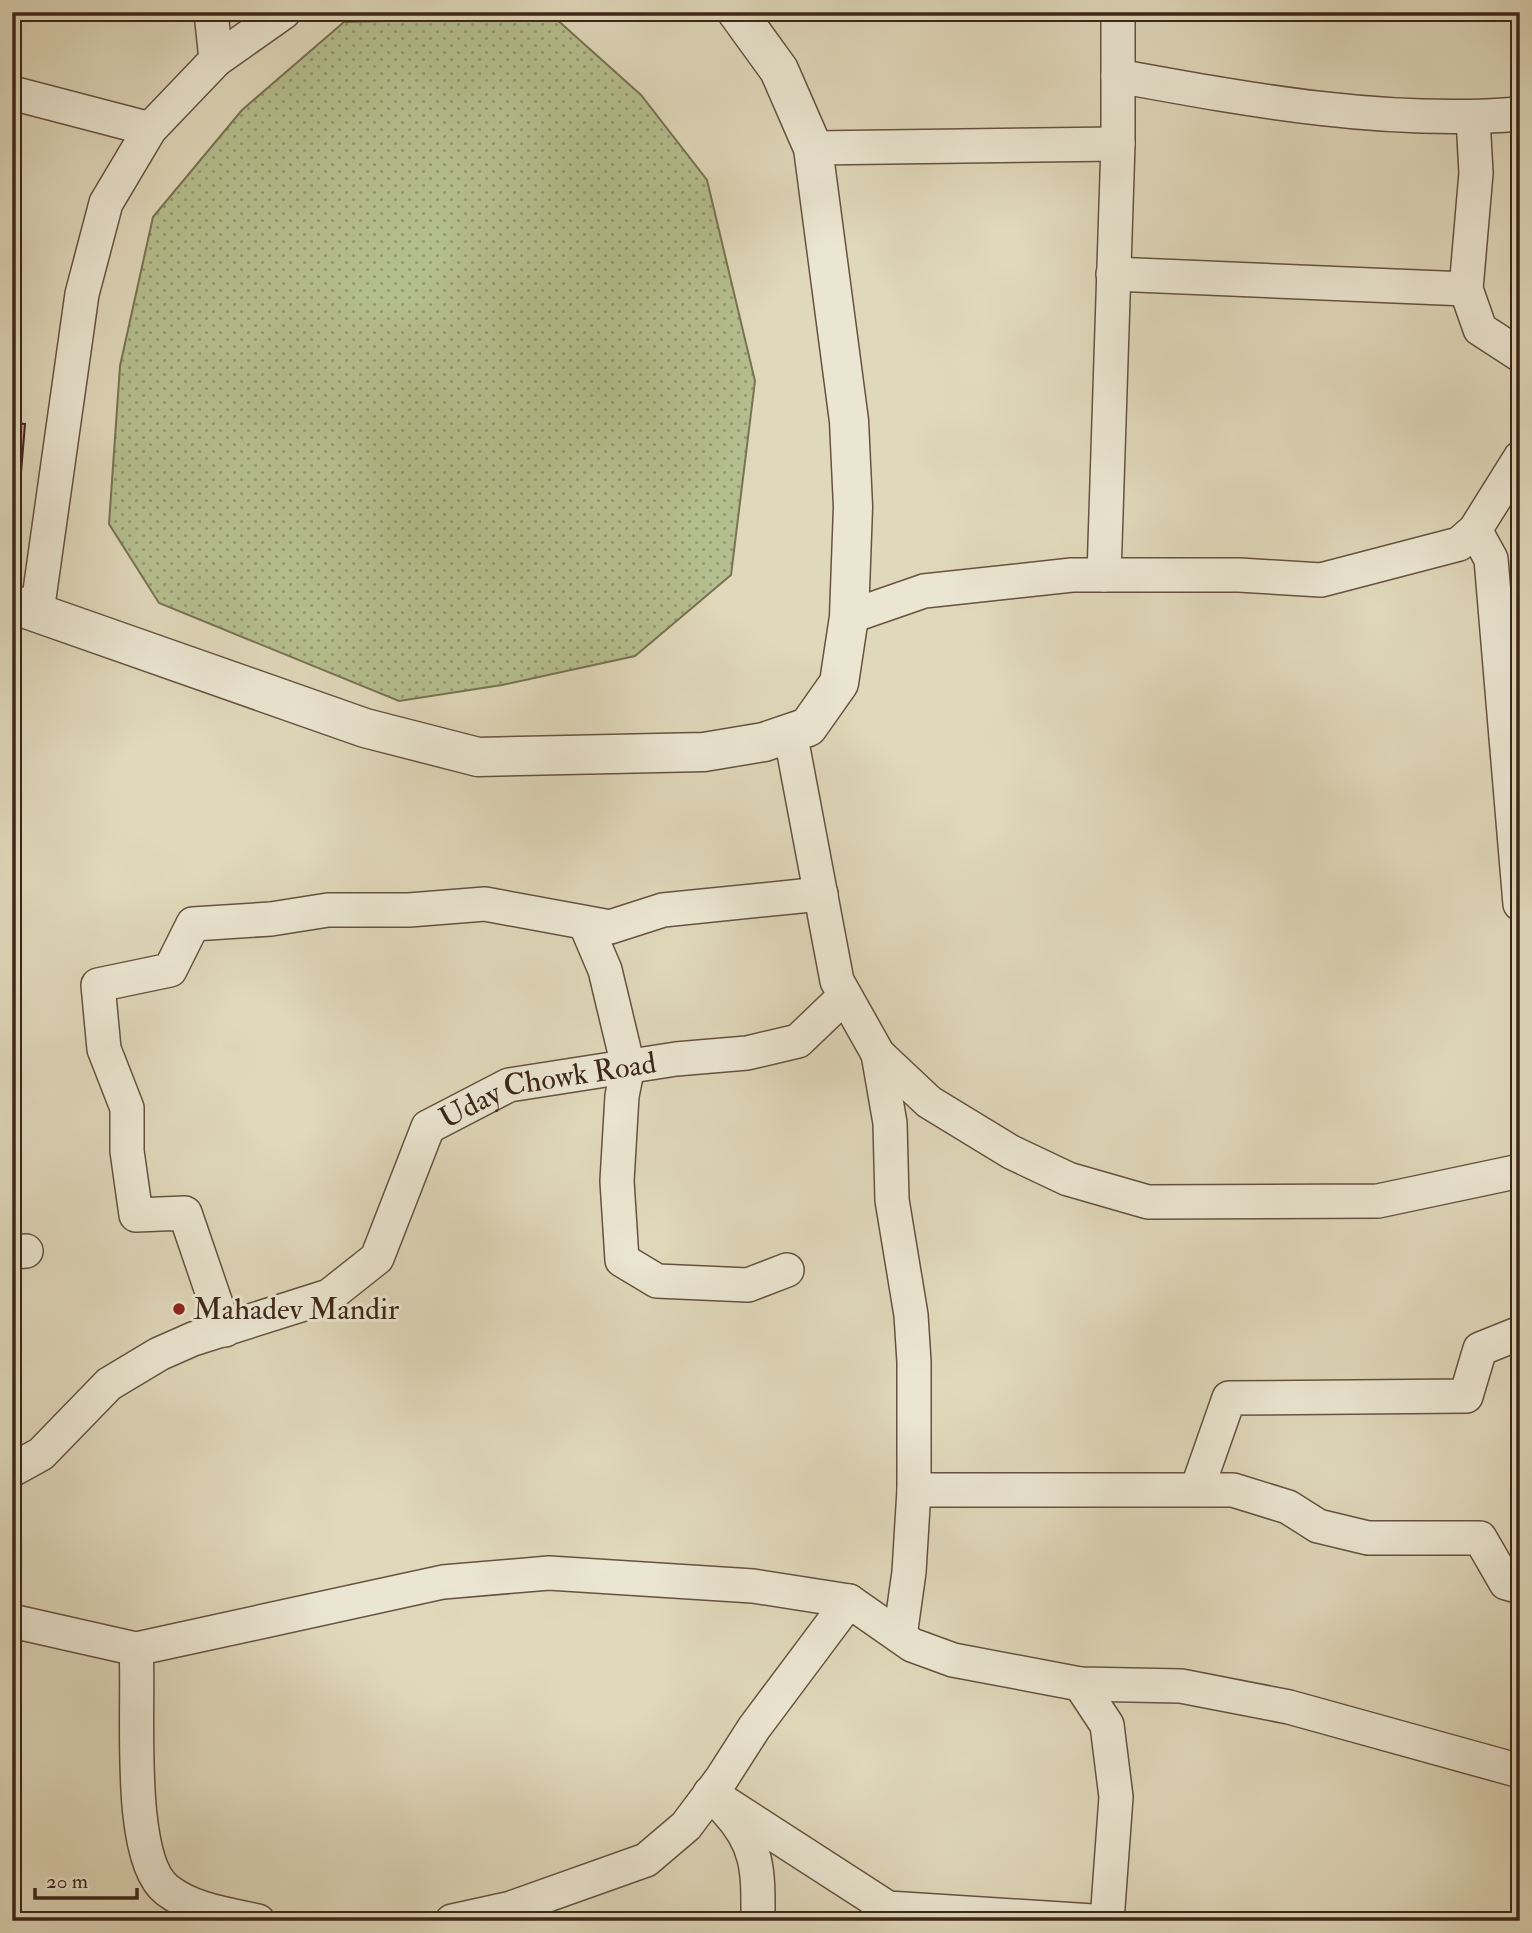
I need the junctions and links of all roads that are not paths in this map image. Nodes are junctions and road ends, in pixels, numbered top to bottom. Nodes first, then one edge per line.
1 (211, 12) edge
2 (284, 12) edge
3 (737, 12) edge
4 (1118, 12) edge
5 (216, 60) junction
6 (1118, 76) junction
7 (12, 93) edge
8 (1520, 114) edge
9 (1473, 118) junction
10 (150, 129) junction
11 (1118, 144) junction
12 (813, 148) junction
13 (1113, 274) junction
14 (1466, 289) junction
15 (1520, 355) edge
16 (1520, 458) edge
17 (1475, 530) junction
18 (1104, 575) junction
19 (25, 608) edge
20 (849, 617) junction
21 (1510, 678) edge
22 (790, 732) junction
23 (821, 894) junction
24 (1520, 904) edge
25 (585, 923) junction
26 (845, 996) junction
27 (878, 1054) junction
28 (628, 1066) junction
29 (1520, 1171) edge
30 (787, 1270) dead end
31 (225, 1330) junction
32 (1520, 1334) edge
33 (12, 1470) edge
34 (1197, 1489) junction
35 (914, 1490) junction
36 (1520, 1587) edge
37 (849, 1601) junction
38 (12, 1620) edge
39 (900, 1636) junction
40 (136, 1648) junction
41 (1080, 1684) junction
42 (1520, 1770) edge
43 (710, 1793) junction
44 (258, 1921) edge
45 (452, 1921) edge
46 (758, 1921) edge
47 (1093, 1921) edge
48 (1107, 1921) edge

1 - 5 street
2 - 5 street
3 - 12 street
4 - 6 street
5 - 10 street
6 - 9 street
6 - 11 street
7 - 10 street
8 - 9 street
9 - 14 street
10 - 19 street
11 - 12 street
11 - 13 street
12 - 20 street
13 - 14 street
13 - 18 street
14 - 15 street
16 - 17 street
17 - 18 street
17 - 21 street
18 - 20 street
19 - 22 street
20 - 22 street
21 - 24 street
22 - 23 street
23 - 25 street
23 - 26 street
25 - 28 street
25 - 31 street
26 - 27 street
26 - 28 street, Uday Chowk Road
27 - 29 street
27 - 35 street
28 - 30 street
28 - 31 street, Uday Chowk Road
31 - 33 street, Uday Chowk Road
32 - 34 street
34 - 35 street
34 - 36 street
35 - 39 street
37 - 39 street
37 - 40 street
37 - 43 street
38 - 40 street
39 - 41 street
40 - 44 street
41 - 42 street
41 - 48 street
43 - 45 street
43 - 46 street
43 - 47 street

